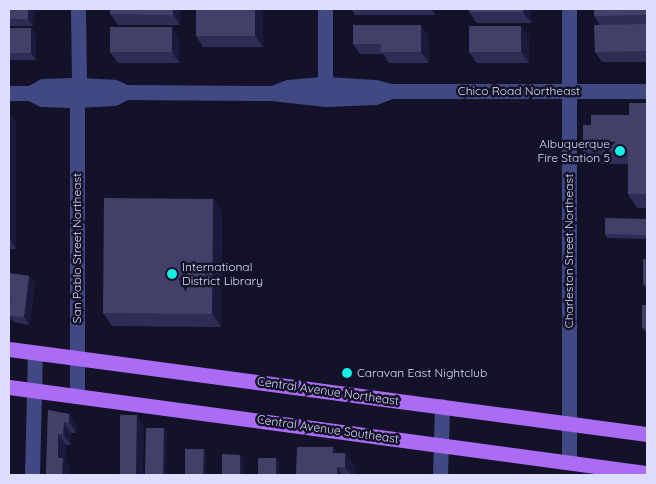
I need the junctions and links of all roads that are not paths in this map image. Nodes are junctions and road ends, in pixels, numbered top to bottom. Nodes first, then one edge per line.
1 (78, 9) edge
2 (325, 9) edge
3 (569, 9) edge
4 (325, 84) junction
5 (570, 90) junction
6 (391, 91) junction
7 (647, 91) edge
8 (78, 92) junction
9 (9, 93) edge
10 (272, 93) junction
11 (9, 349) edge
12 (35, 352) junction
13 (77, 357) junction
14 (9, 387) edge
15 (35, 390) junction
16 (77, 396) junction
17 (442, 406) junction
18 (568, 423) junction
19 (647, 434) edge
20 (441, 444) junction
21 (568, 462) junction
22 (647, 473) edge
23 (32, 475) edge
24 (440, 475) edge

1 - 8 street, San Pablo Street Northeast
2 - 4 street
3 - 5 street, Charleston Street Northeast
4 - 6 street, Chico Road Northeast
4 - 10 street, Chico Road Northeast
5 - 6 street, Chico Road Northeast
5 - 7 street, Chico Road Northeast
5 - 18 street, Charleston Street Northeast
6 - 10 street, Chico Road Northeast
8 - 9 street, Chico Road Northeast
8 - 10 street, Chico Road Northeast
8 - 13 street, San Pablo Street Northeast
11 - 12 main road, Central Avenue Northeast
12 - 13 main road, Central Avenue Northeast
12 - 15 street
13 - 16 street, San Pablo Street Northeast
13 - 17 main road, Central Avenue Northeast
14 - 15 main road, Central Avenue Southeast
15 - 16 main road, Central Avenue Southeast
15 - 23 street
16 - 20 main road, Central Avenue Southeast
17 - 18 main road, Central Avenue Northeast
17 - 20 street
18 - 19 main road, Central Avenue Northeast
18 - 21 street, Charleston Street Northeast
20 - 21 main road, Central Avenue Southeast
20 - 24 street
21 - 22 main road, Central Avenue Southeast

